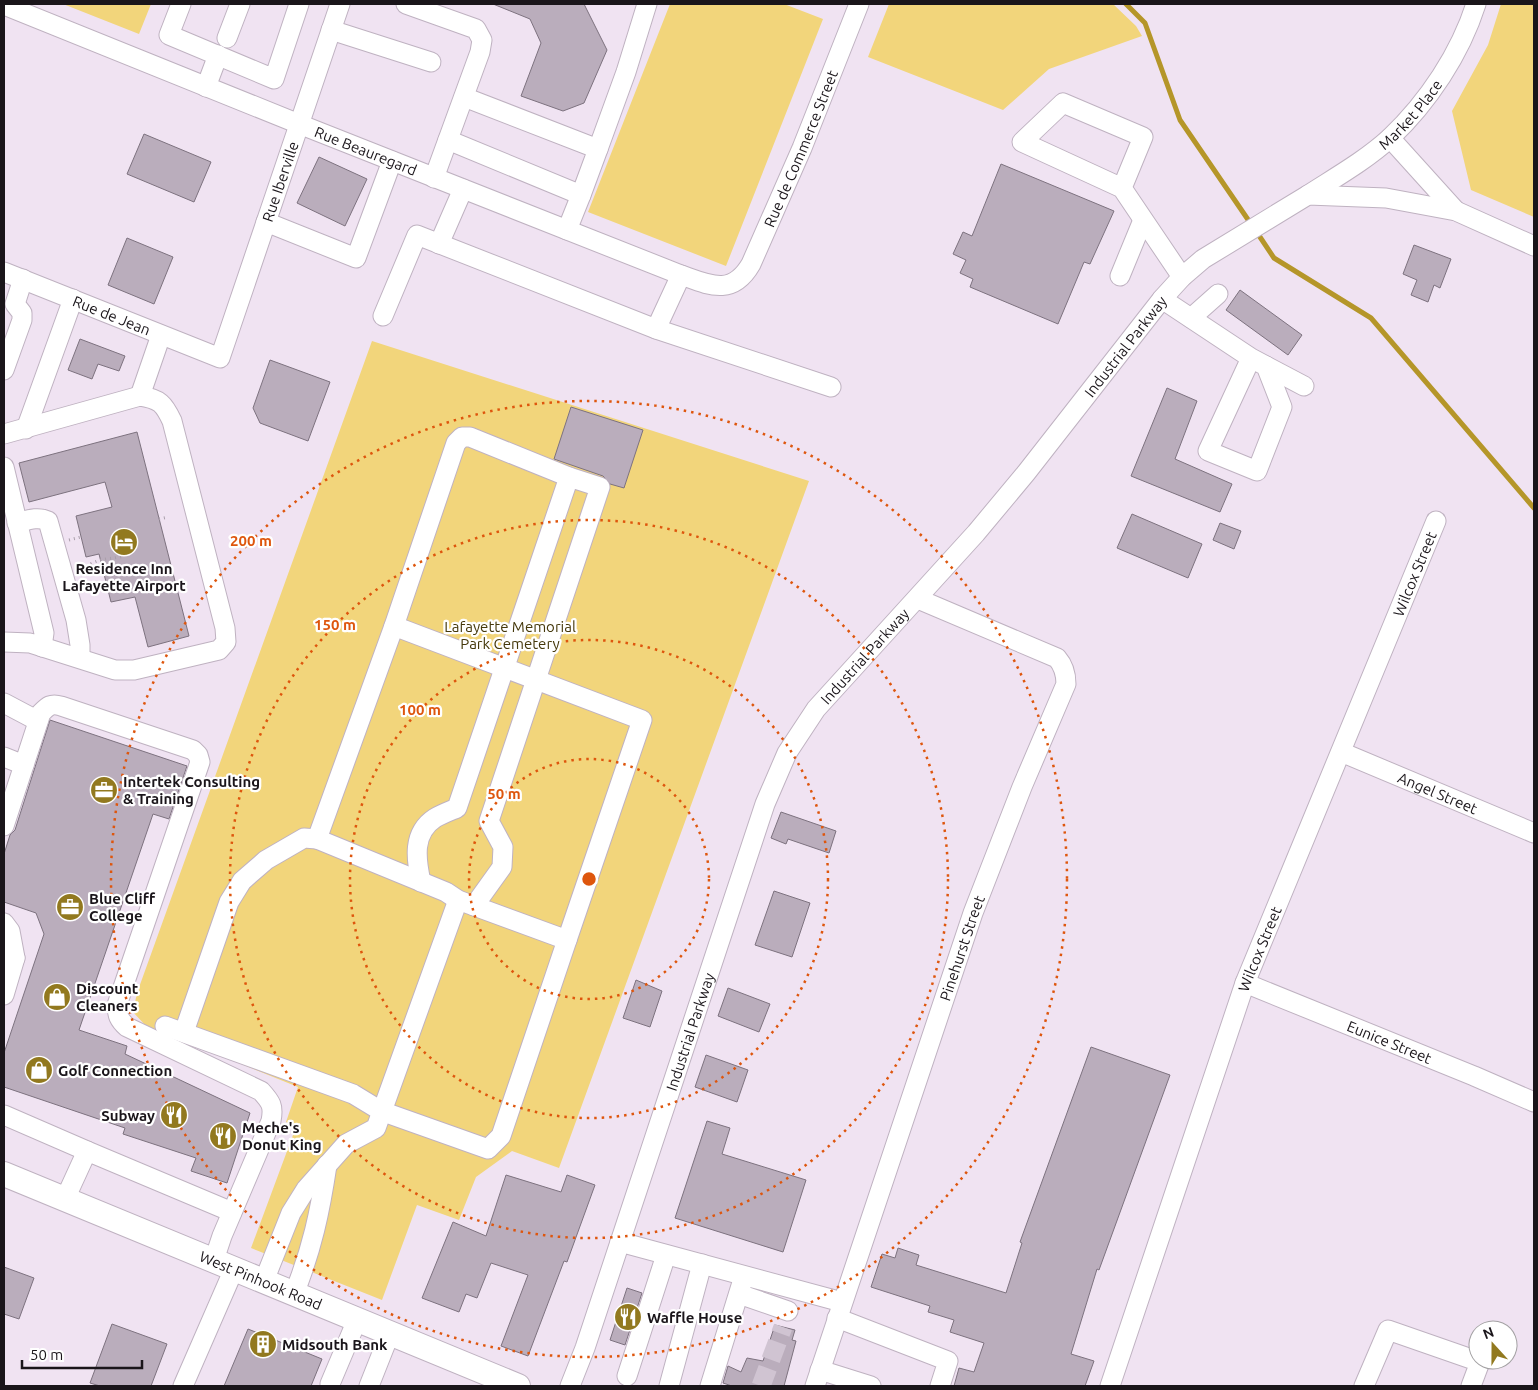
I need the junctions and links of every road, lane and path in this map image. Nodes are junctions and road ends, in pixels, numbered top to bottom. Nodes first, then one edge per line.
1 (180, 4) edge
2 (240, 4) edge
3 (299, 4) edge
4 (340, 4) edge
5 (406, 4) edge
6 (647, 4) edge
7 (859, 4) edge
8 (1476, 4) edge
9 (4, 5) edge
10 (426, 7) edge
11 (331, 30) junction
12 (227, 38) dead end
13 (218, 55) junction
14 (431, 62) dead end
15 (206, 87) junction
16 (464, 97) junction
17 (299, 124) junction
18 (1390, 138) junction
19 (448, 140) junction
20 (598, 150) junction
21 (392, 161) junction
22 (434, 178) junction
23 (1122, 188) junction
24 (463, 189) junction
25 (581, 194) junction
26 (1303, 198) junction
27 (1456, 211) junction
28 (1143, 220) junction
29 (266, 222) junction
30 (567, 230) junction
31 (439, 244) junction
32 (1534, 246) edge
33 (4, 272) edge
34 (681, 274) junction
35 (1120, 276) dead end
36 (1182, 278) junction
37 (23, 280) junction
38 (731, 284) joint
39 (1218, 294) dead end
40 (73, 299) junction
41 (1162, 299) junction
42 (9, 302) edge
43 (383, 316) dead end
44 (1191, 318) junction
45 (656, 329) junction
46 (161, 335) junction
47 (220, 358) joint
48 (1258, 362) junction
49 (4, 370) edge
50 (1304, 386) dead end
51 (831, 387) dead end
52 (140, 396) junction
53 (26, 429) junction
54 (4, 434) edge
55 (4, 467) edge
56 (569, 477) junction
57 (168, 517) dead end
58 (159, 519) dead end
59 (1436, 521) dead end
60 (17, 523) junction
61 (81, 537) dead end
62 (66, 540) dead end
63 (124, 556) dead end
64 (76, 577) dead end
65 (918, 599) junction
66 (394, 626) junction
67 (4, 642) edge
68 (42, 646) junction
69 (80, 658) junction
70 (504, 668) junction
71 (536, 680) junction
72 (4, 703) edge
73 (38, 721) junction
74 (1341, 752) junction
75 (4, 757) edge
76 (24, 765) junction
77 (4, 826) edge
78 (1534, 833) edge
79 (317, 839) junction
80 (421, 882) junction
81 (466, 903) junction
82 (4, 923) edge
83 (567, 940) junction
84 (10, 956) edge
85 (1246, 983) junction
86 (4, 995) edge
87 (165, 1026) dead end
88 (184, 1032) junction
89 (1534, 1102) edge
90 (381, 1111) junction
91 (4, 1115) edge
92 (87, 1151) junction
93 (327, 1165) junction
94 (4, 1174) edge
95 (65, 1199) junction
96 (232, 1212) junction
97 (620, 1242) junction
98 (666, 1255) junction
99 (702, 1264) junction
100 (224, 1265) junction
101 (744, 1276) junction
102 (264, 1281) junction
103 (794, 1289) junction
104 (294, 1294) junction
105 (739, 1294) junction
106 (840, 1310) junction
107 (357, 1320) junction
108 (390, 1334) junction
109 (627, 1376) dead end
110 (817, 1378) edge
111 (330, 1384) dead end
112 (184, 1386) edge
113 (369, 1386) edge
114 (516, 1386) edge
115 (570, 1386) edge
116 (669, 1386) edge
117 (710, 1386) edge
118 (871, 1386) edge
119 (940, 1386) edge
120 (1110, 1386) edge
121 (1364, 1386) edge
122 (1471, 1386) edge

1 - 13 street
2 - 12 street
3 - 13 street
4 - 11 street, Rue Iberville
5 - 10 street
6 - 20 street
7 - 38 street, Rue de Commerce Street
8 - 18 street, Market Place
9 - 15 street, Rue Beauregard
10 - 16 street
11 - 14 street
11 - 17 street, Rue Iberville
13 - 15 street
15 - 17 street, Rue Beauregard
16 - 19 street
16 - 20 street
17 - 21 street, Rue Beauregard
17 - 29 street, Rue Iberville
18 - 26 street, Market Place
18 - 27 street
19 - 22 street
19 - 25 street
20 - 25 street
21 - 22 street, Rue Beauregard
21 - 29 street
22 - 24 street, Rue Beauregard
23 - 23 street
23 - 28 street
24 - 30 street, Rue Beauregard
24 - 31 street
25 - 30 street
26 - 27 street
26 - 36 street, Industrial Parkway
27 - 32 street
28 - 35 street
28 - 36 street
29 - 47 street, Rue Iberville
30 - 34 street, Rue Beauregard
31 - 43 street
31 - 45 street
33 - 37 street, Rue de Jean
34 - 38 street, Rue Beauregard
34 - 45 street
36 - 41 street, Industrial Parkway
37 - 40 street, Rue de Jean
37 - 42 street
39 - 44 street
40 - 46 street, Rue de Jean
40 - 53 street
41 - 44 street
41 - 65 street, Industrial Parkway
42 - 49 street
44 - 48 street
45 - 51 street
46 - 47 street, Rue de Jean
46 - 52 street
48 - 48 street
48 - 50 street
52 - 53 street
52 - 69 street
53 - 54 street
55 - 60 street
56 - 66 street
56 - 70 street
56 - 71 street
57 - 58 path
59 - 74 street, Wilcox Street
60 - 68 street
60 - 69 street
61 - 62 path
63 - 64 path
65 - 97 street, Industrial Parkway
65 - 106 street, Pinehurst Street
66 - 70 street
66 - 79 street
67 - 68 street
68 - 69 street
70 - 71 street
70 - 80 street
71 - 81 street
71 - 83 street
72 - 73 street
73 - 76 street
73 - 96 street
74 - 78 street, Angel Street
74 - 85 street, Wilcox Street
75 - 76 street
76 - 77 street
79 - 80 street
79 - 88 street
80 - 81 street
81 - 83 street
81 - 90 street
82 - 84 street
83 - 90 street
84 - 86 street
85 - 89 street, Eunice Street
85 - 120 street, Wilcox Street
87 - 88 street
88 - 90 street
90 - 93 street
91 - 92 street
92 - 95 street
92 - 96 street
93 - 102 street
93 - 104 street
94 - 95 main road, West Pinhook Road
95 - 100 main road, West Pinhook Road
96 - 100 street
97 - 98 street
97 - 115 street, Industrial Parkway
98 - 99 street
98 - 109 street
99 - 101 street
99 - 116 street
100 - 102 main road, West Pinhook Road
100 - 112 street
101 - 103 street
101 - 105 street
102 - 104 main road, West Pinhook Road
103 - 105 street
103 - 106 street
104 - 107 main road, West Pinhook Road
105 - 117 street
106 - 110 street, Pinehurst Street
106 - 119 street
107 - 108 main road, West Pinhook Road
107 - 111 street
108 - 113 street
108 - 114 main road, West Pinhook Road
110 - 118 street
121 - 122 street

